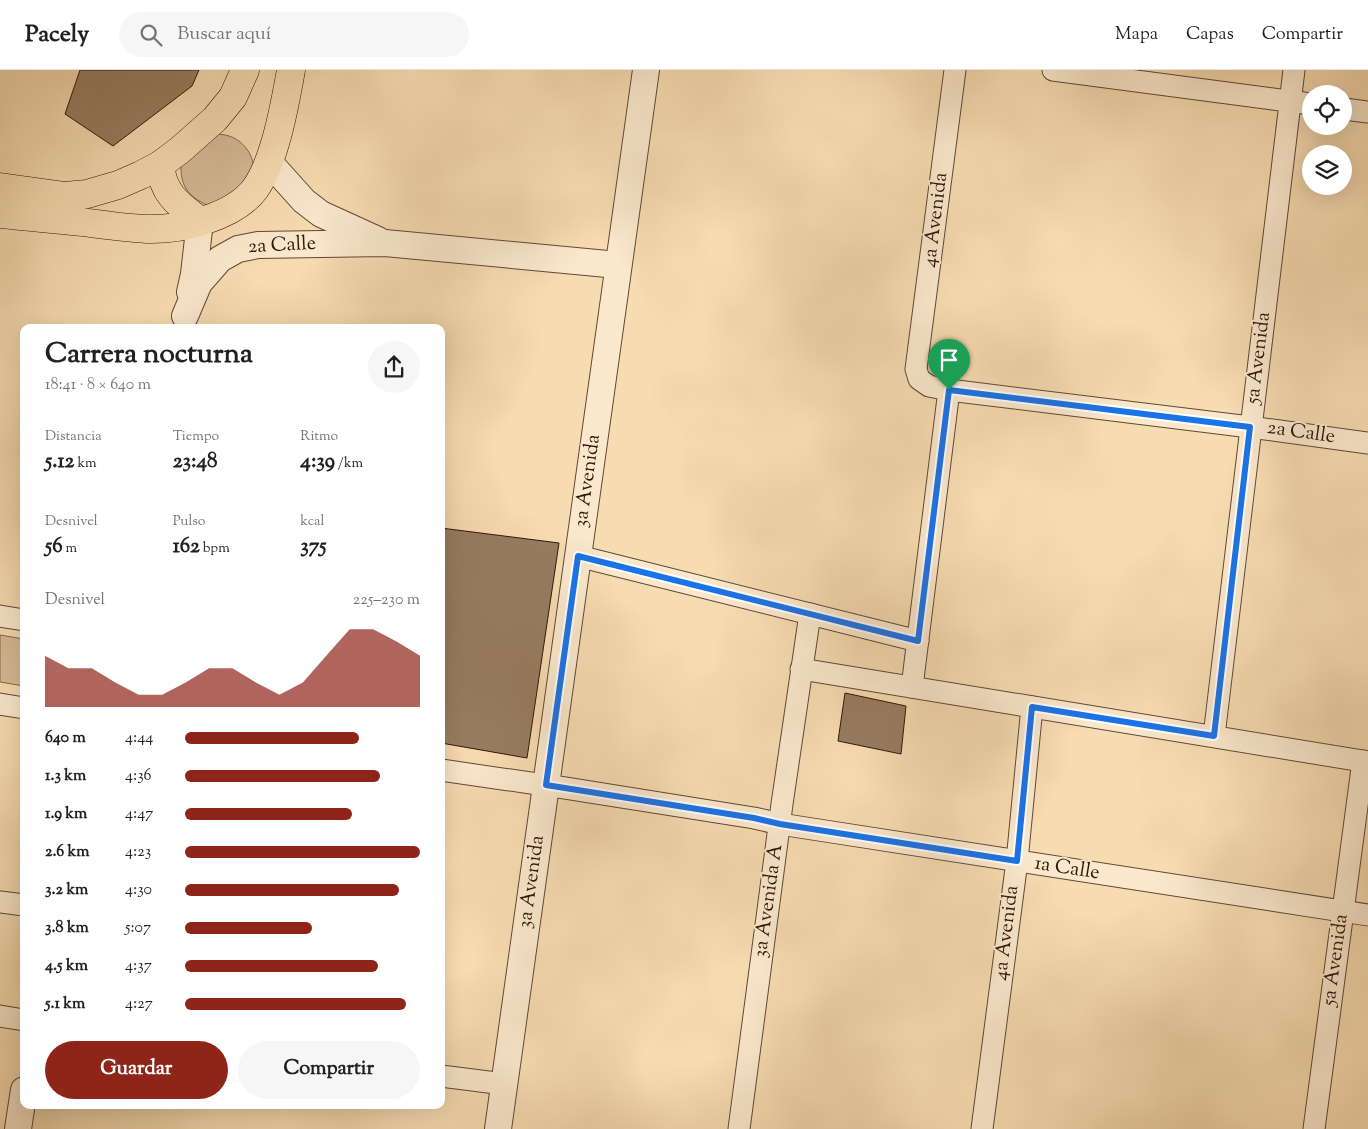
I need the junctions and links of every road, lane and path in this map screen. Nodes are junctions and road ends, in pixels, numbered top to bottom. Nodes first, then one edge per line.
1 (245, 70) edge
2 (291, 70) edge
3 (646, 70) edge
4 (955, 70) edge
5 (1053, 70) edge
6 (1294, 70) edge
7 (1290, 102) junction
8 (1302, 103) edge
9 (1352, 110) edge
10 (1368, 112) edge
11 (269, 162) junction
12 (160, 164) junction
13 (0, 187) edge
14 (0, 214) edge
15 (200, 221) junction
16 (386, 243) junction
17 (618, 265) junction
18 (183, 322) edge
19 (916, 369) joint
20 (949, 390) junction
21 (1250, 427) junction
22 (1368, 443) edge
23 (578, 556) junction
24 (810, 614) junction
25 (0, 616) edge
26 (20, 619) edge
27 (918, 641) junction
28 (801, 669) junction
29 (912, 687) junction
30 (0, 704) edge
31 (20, 707) edge
32 (1032, 707) junction
33 (1214, 736) junction
34 (1366, 761) edge
35 (445, 771) edge
36 (546, 785) junction
37 (780, 824) junction
38 (1017, 861) junction
39 (0, 902) edge
40 (20, 904) edge
41 (1343, 911) junction
42 (1368, 915) edge
43 (0, 1016) edge
44 (20, 1019) edge
45 (445, 1077) edge
46 (504, 1084) junction
47 (21, 1109) edge
48 (18, 1129) edge
49 (498, 1129) edge
50 (739, 1129) edge
51 (982, 1129) edge
52 (1314, 1129) edge

1 - 12 highway
2 - 11 highway
3 - 17 street, 3a Avenida
4 - 19 street, 4a Avenida
5 - 7 street
6 - 7 street, 5a Avenida
7 - 8 street
7 - 21 street, 5a Avenida
9 - 10 street
11 - 15 highway
11 - 16 street, 2a Calle
12 - 13 highway
12 - 15 highway
14 - 15 highway
15 - 18 street
16 - 17 street, 2a Calle
16 - 18 street, 2a Calle
17 - 23 street, 3a Avenida
19 - 20 street, 2a Calle
20 - 21 street, 2a Calle
20 - 27 street
21 - 22 street, 2a Calle
21 - 33 street, 5a Avenida
23 - 24 street
23 - 36 street, 3a Avenida
24 - 27 street
24 - 28 street, 3a Avenida A
25 - 26 street
27 - 29 street
28 - 29 street
28 - 37 street, 3a Avenida A
29 - 32 street
30 - 31 street
32 - 33 street
32 - 38 street, 4a Avenida
33 - 34 street
34 - 41 street, 5a Avenida
35 - 36 street, 1a Calle
36 - 37 street, 1a Calle
36 - 46 street, 3a Avenida
37 - 38 street, 1a Calle
37 - 50 street, 3a Avenida A
38 - 41 street, 1a Calle
38 - 51 street, 4a Avenida
39 - 40 street
41 - 42 street, 1a Calle
41 - 52 street, 5a Avenida
43 - 44 street
45 - 46 street
46 - 49 street, 3a Avenida
47 - 48 street

